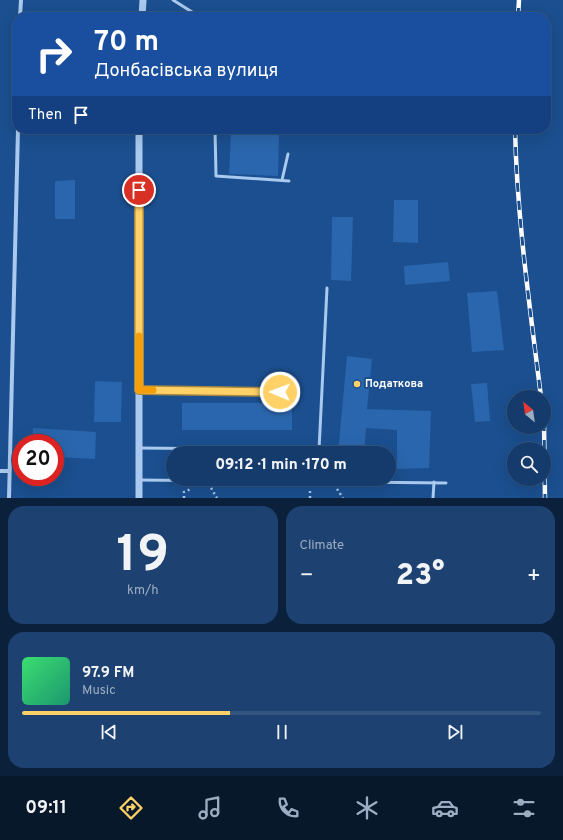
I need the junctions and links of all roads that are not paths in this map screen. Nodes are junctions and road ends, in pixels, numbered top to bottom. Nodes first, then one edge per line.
1 (21, 0) edge
2 (143, 0) edge
3 (173, 0) edge
4 (20, 12) edge
5 (142, 12) edge
6 (192, 12) edge
7 (18, 134) edge
8 (139, 134) edge
9 (215, 134) edge
10 (288, 154) dead end
11 (282, 180) junction
12 (289, 181) dead end
13 (327, 288) dead end
14 (139, 390) junction
15 (295, 392) dead end
16 (319, 446) edge
17 (139, 448) junction
18 (166, 449) edge
19 (0, 471) edge
20 (9, 471) junction
21 (139, 480) junction
22 (166, 480) edge
23 (396, 481) edge
24 (434, 482) junction
25 (446, 483) dead end
26 (9, 498) edge
27 (139, 498) edge
28 (433, 498) edge

1 - 4 street
2 - 5 street
3 - 6 lane
7 - 20 street
8 - 14 street
9 - 11 lane
10 - 11 lane
11 - 12 lane
13 - 16 lane
14 - 15 lane
14 - 17 street
17 - 18 lane
17 - 21 street
19 - 20 street
20 - 26 street
21 - 22 lane
21 - 27 street
23 - 24 lane
24 - 25 lane
24 - 28 lane

